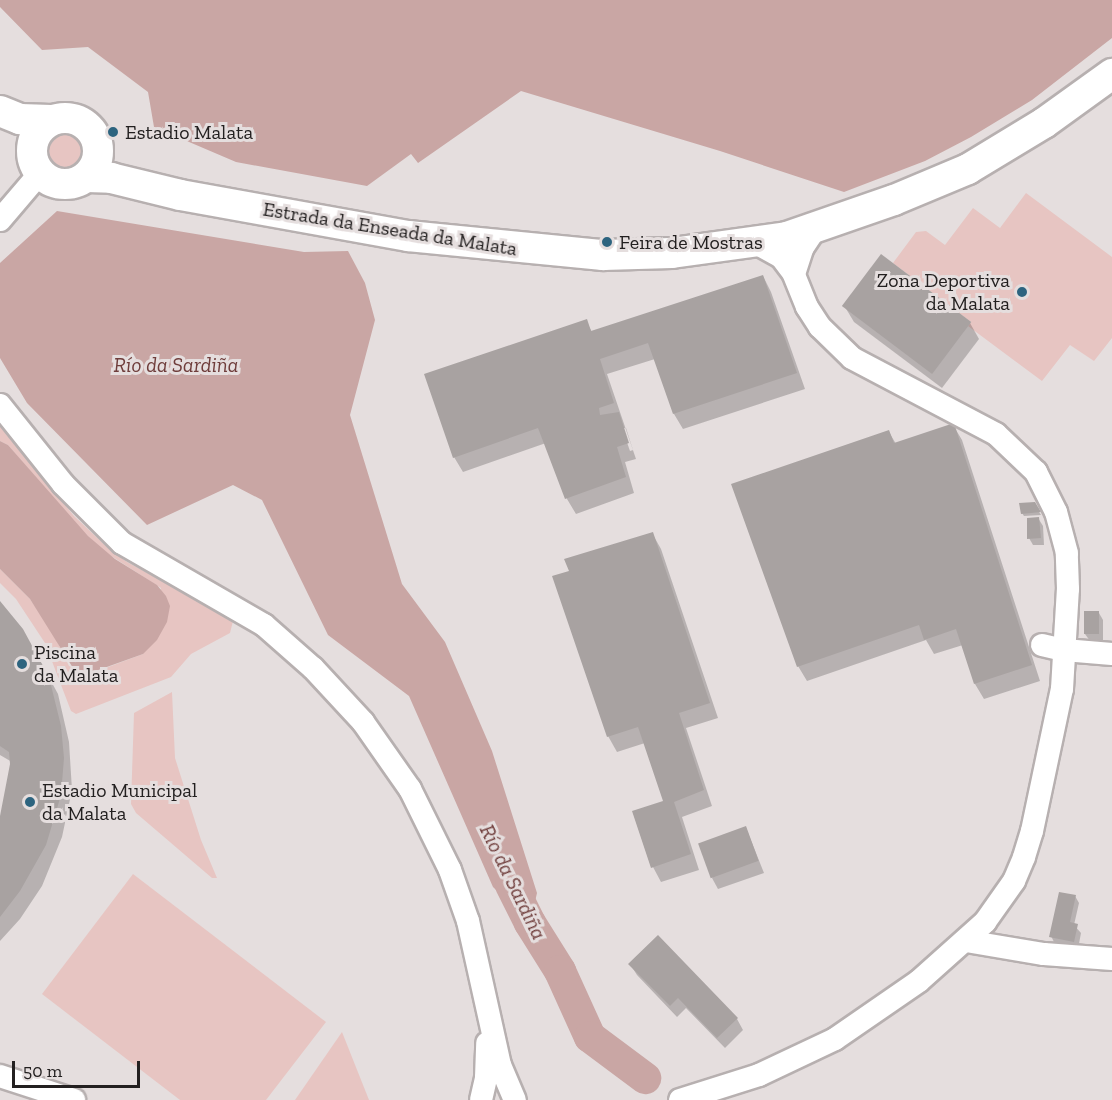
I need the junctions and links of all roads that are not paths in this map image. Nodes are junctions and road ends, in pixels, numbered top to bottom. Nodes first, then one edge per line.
1 (1112, 74) edge
2 (0, 112) edge
3 (51, 120) junction
4 (98, 143) junction
5 (36, 164) junction
6 (87, 177) junction
7 (133, 182) junction
8 (0, 220) edge
9 (816, 228) junction
10 (754, 242) junction
11 (794, 274) junction
12 (0, 405) edge
13 (1042, 645) dead end
14 (1065, 650) junction
15 (1112, 654) edge
16 (966, 941) junction
17 (1112, 959) edge
18 (487, 1002) junction
19 (0, 1076) edge
20 (74, 1100) edge
21 (481, 1100) edge
22 (515, 1100) edge
23 (680, 1100) edge

1 - 9 main road, Estrada da Enseada da Malata
2 - 3 main road
2 - 5 main road
3 - 4 main road
3 - 5 main road
4 - 6 main road
4 - 7 main road, Estrada da Enseada da Malata
5 - 6 main road
5 - 8 street
6 - 7 main road, Estrada da Enseada da Malata
7 - 10 main road, Estrada da Enseada da Malata
9 - 10 main road, Estrada da Enseada da Malata
9 - 11 street
10 - 11 street
11 - 14 street
12 - 18 street
13 - 14 street
14 - 15 street
14 - 16 street
16 - 17 street
16 - 23 street
18 - 21 street
18 - 22 street
19 - 20 street

